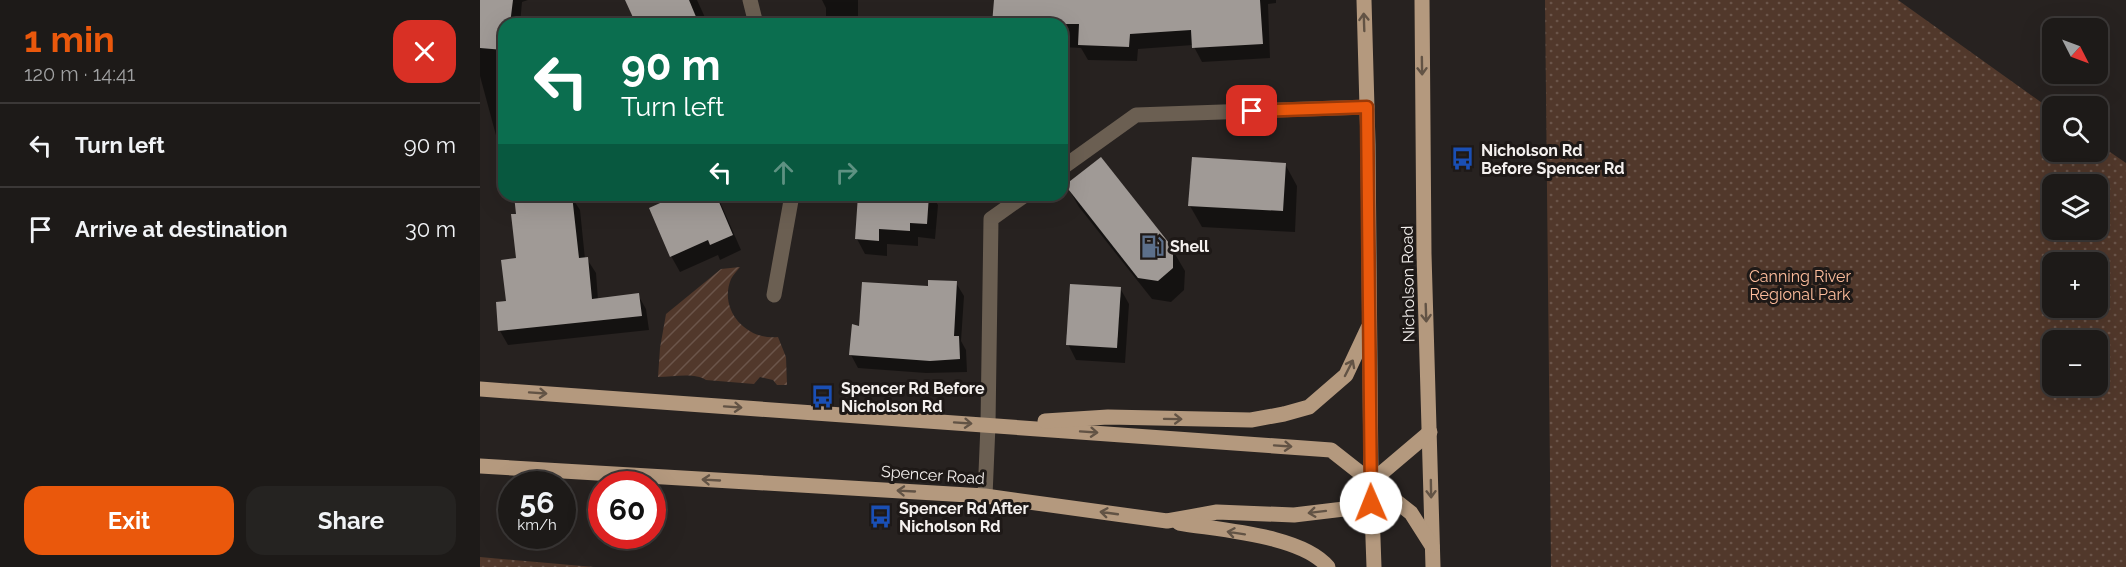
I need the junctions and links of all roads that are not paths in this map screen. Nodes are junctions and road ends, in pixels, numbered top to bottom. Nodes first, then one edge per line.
1 (750, 0) edge
2 (1364, 0) edge
3 (1422, 0) edge
4 (754, 18) edge
5 (1367, 107) junction
6 (1068, 164) edge
7 (791, 201) edge
8 (1016, 201) edge
9 (774, 295) dead end
10 (1370, 324) junction
11 (480, 388) edge
12 (988, 425) junction
13 (1430, 432) junction
14 (480, 466) edge
15 (1371, 482) junction
16 (985, 496) junction
17 (1167, 521) junction
18 (1432, 546) junction
19 (1328, 567) edge
20 (1374, 567) edge
21 (1434, 567) edge

1 - 4 street
5 -> 2 main road
3 -> 13 main road, Nicholson Road
5 - 6 street
5 - 10 main road
7 - 9 street
8 - 12 street
12 -> 10 main road
10 - 15 main road
11 -> 12 main road
12 -> 15 main road
12 - 16 street
13 - 15 main road, Spencer Road
13 -> 18 main road, Nicholson Road
16 -> 14 main road, Spencer Road
15 -> 17 main road, Spencer Road
15 - 18 main road
15 - 20 main road
17 -> 16 main road, Spencer Road
19 -> 17 main road
18 - 21 main road, Nicholson Road

